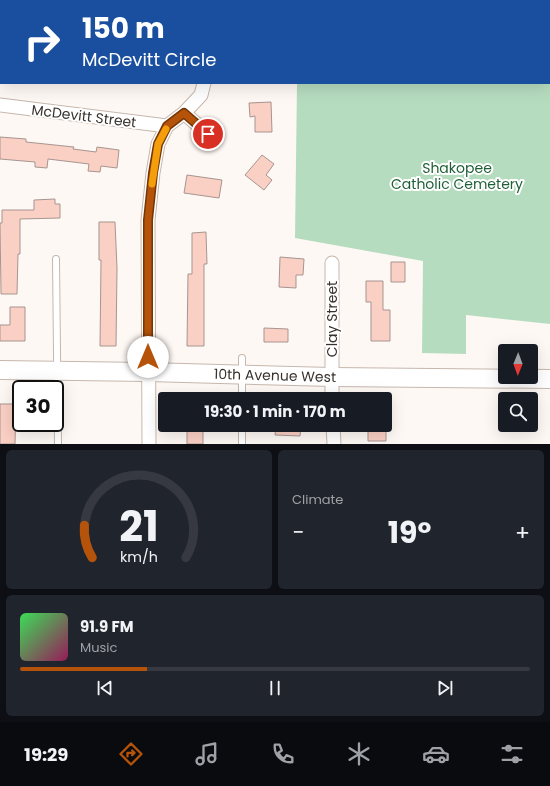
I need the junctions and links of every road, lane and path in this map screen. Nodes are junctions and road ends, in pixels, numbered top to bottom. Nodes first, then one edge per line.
1 (204, 84) edge
2 (0, 105) edge
3 (184, 113) junction
4 (167, 126) junction
5 (208, 134) dead end
6 (56, 259) dead end
7 (332, 263) dead end
8 (242, 366) junction
9 (0, 370) edge
10 (58, 371) junction
11 (148, 372) junction
12 (332, 377) junction
13 (550, 379) edge
14 (242, 392) edge
15 (332, 392) edge
16 (242, 432) edge
17 (333, 432) edge
18 (58, 444) edge
19 (149, 444) edge
20 (242, 444) edge
21 (334, 444) edge

1 - 3 street
2 - 4 street, McDevitt Street
3 - 4 street
3 - 5 street
4 - 11 street
6 - 10 lane
7 - 12 street, Clay Street
8 - 11 main road, 10th Avenue West
8 - 12 main road, 10th Avenue West
8 - 14 lane
9 - 10 main road, 10th Avenue West
10 - 11 main road, 10th Avenue West
10 - 18 lane
11 - 19 street
12 - 13 main road, 10th Avenue West
12 - 15 street, Clay Street
16 - 20 lane
17 - 21 street

